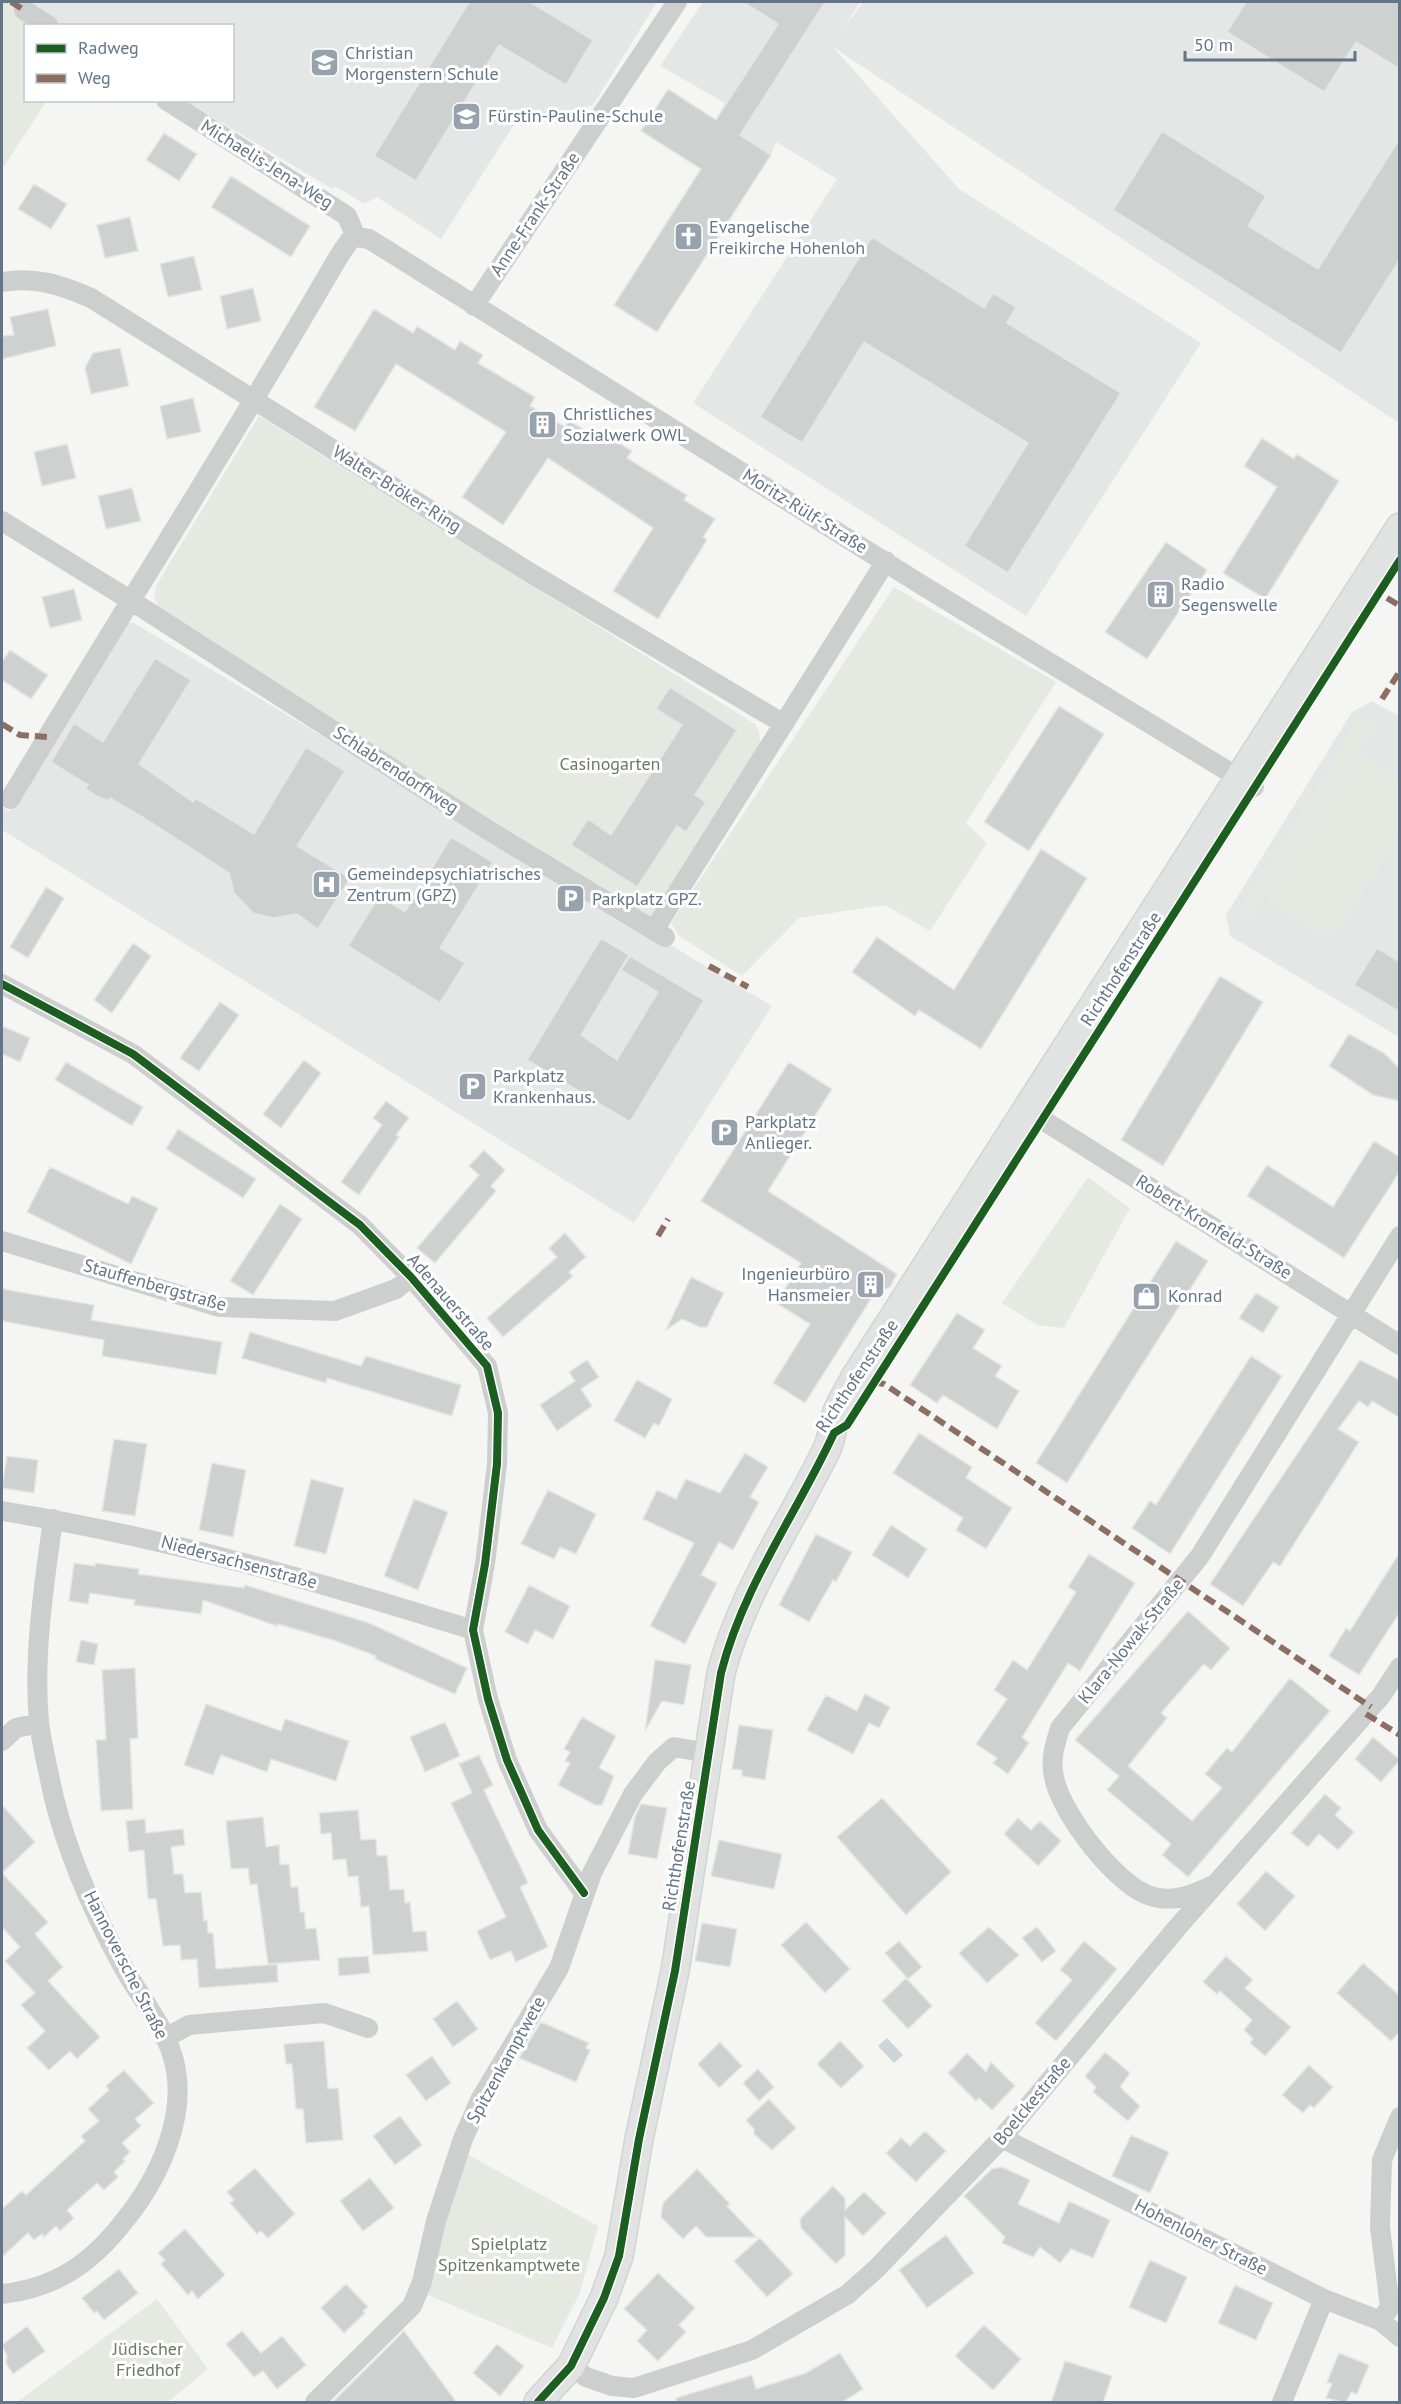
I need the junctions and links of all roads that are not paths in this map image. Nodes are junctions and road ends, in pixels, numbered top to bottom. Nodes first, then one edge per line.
1 (677, 2) edge
2 (24, 10) dead end
3 (46, 24) edge
4 (169, 102) edge
5 (356, 237) junction
6 (2, 282) edge
7 (474, 306) junction
8 (256, 399) junction
9 (2, 521) edge
10 (1400, 527) edge
11 (1400, 560) edge
12 (886, 561) junction
13 (130, 600) junction
14 (784, 724) junction
15 (1246, 782) junction
16 (10, 799) dead end
17 (2, 984) edge
18 (1034, 1114) junction
19 (1400, 1236) edge
20 (2, 1241) edge
21 (411, 1276) junction
22 (1351, 1314) junction
23 (1400, 1345) edge
24 (2, 1511) edge
25 (53, 1519) junction
26 (473, 1630) junction
27 (1400, 1667) edge
28 (39, 1723) junction
29 (2, 1741) edge
30 (707, 1753) junction
31 (1221, 1880) junction
32 (584, 1893) junction
33 (368, 2028) dead end
34 (165, 2038) junction
35 (1400, 2117) edge
36 (1002, 2138) junction
37 (2, 2294) edge
38 (1324, 2299) junction
39 (1381, 2321) junction
40 (1400, 2337) edge
41 (571, 2366) junction
42 (315, 2403) edge
43 (538, 2403) edge
44 (1281, 2403) edge

1 - 7 street, Anne-Frank-Straße
2 - 3 street
4 - 5 street, Michaelis-Jena-Weg
5 - 7 street, Moritz-Rülf-Straße
5 - 8 street
6 - 8 street, Walter-Bröker-Ring
7 - 12 street, Moritz-Rülf-Straße
8 - 13 street
8 - 14 street, Walter-Bröker-Ring
9 - 13 street
10 - 15 street, Richthofenstraße
11 - 15 street, Richthofenstraße
12 - 14 street
12 - 15 street, Moritz-Rülf-Straße
13 - 14 street, Schlabrendorffweg
13 - 16 street
15 - 18 street, Richthofenstraße
17 - 21 street, Adenauerstraße
18 - 22 street, Robert-Kronfeld-Straße
18 - 30 street, Richthofenstraße
19 - 22 street, Klara-Nowak-Straße
20 - 21 street, Stauffenbergstraße
21 - 26 street, Adenauerstraße
22 - 23 street, Robert-Kronfeld-Straße
22 - 31 street, Klara-Nowak-Straße
24 - 25 street, Niedersachsenstraße
25 - 26 street, Niedersachsenstraße
25 - 28 street, Hannoversche Straße
26 - 32 street, Adenauerstraße
27 - 31 street, Boelckestraße
28 - 29 street
28 - 34 street, Hannoversche Straße
30 - 32 street, Spitzenkamptwete
30 - 41 street, Richthofenstraße
31 - 36 street, Boelckestraße
32 - 42 street, Spitzenkamptwete
33 - 34 street
34 - 37 street, Hannoversche Straße
35 - 39 street
36 - 38 street, Hohenloher Straße
36 - 41 street, Boelckestraße
38 - 39 street, Hohenloher Straße
38 - 44 street
39 - 40 street, Hohenloher Straße
41 - 43 street, Richthofenstraße

